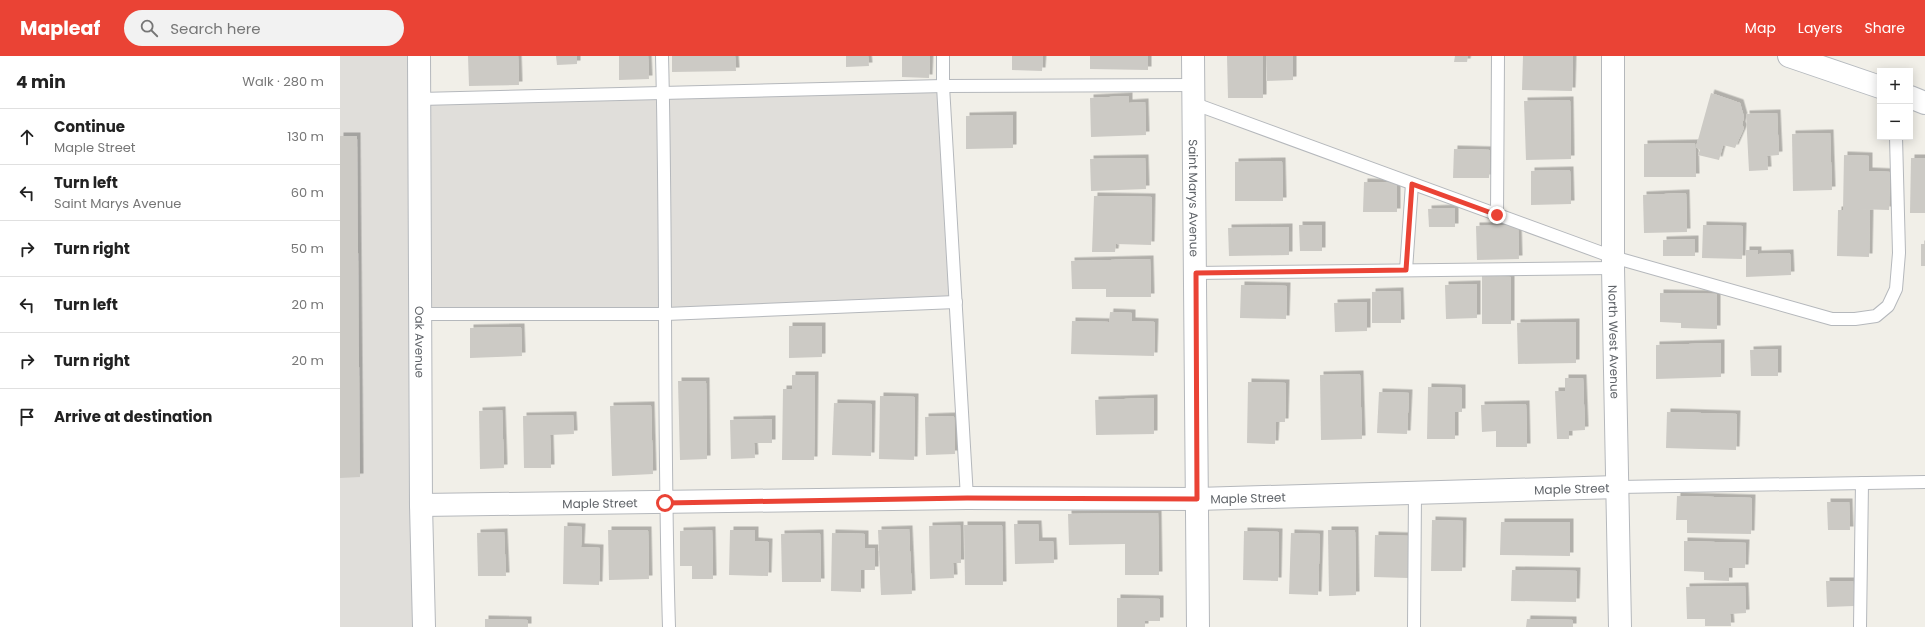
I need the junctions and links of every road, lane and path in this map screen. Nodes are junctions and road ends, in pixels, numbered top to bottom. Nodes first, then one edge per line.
1 (419, 56) edge
2 (662, 56) edge
3 (943, 56) edge
4 (1193, 56) edge
5 (1498, 56) edge
6 (1613, 56) edge
7 (1790, 56) edge
8 (943, 86) junction
9 (1877, 86) edge
10 (663, 93) junction
11 (1195, 95) junction
12 (1913, 98) edge
13 (420, 99) junction
14 (1925, 102) edge
15 (1896, 140) edge
16 (1412, 184) junction
17 (1497, 215) junction
18 (1613, 262) junction
19 (1406, 270) junction
20 (1196, 273) junction
21 (956, 302) junction
22 (421, 314) junction
23 (666, 314) junction
24 (1925, 482) edge
25 (1862, 483) junction
26 (1618, 487) junction
27 (1415, 493) junction
28 (967, 498) junction
29 (1197, 499) junction
30 (665, 503) junction
31 (421, 505) junction
32 (424, 627) edge
33 (669, 627) edge
34 (1198, 627) edge
35 (1414, 627) edge
36 (1620, 627) edge
37 (1860, 627) edge

1 - 13 street, Oak Avenue
2 - 10 lane
3 - 8 lane
4 - 11 street, Saint Marys Avenue
5 - 17 lane
6 - 18 street, North West Avenue
7 - 9 street
8 - 10 lane
8 - 11 lane
8 - 21 lane
10 - 13 lane
10 - 23 lane
11 - 16 lane
11 - 20 street, Saint Marys Avenue
12 - 14 street
13 - 22 street, Oak Avenue
15 - 18 lane
16 - 17 lane
16 - 19 lane
17 - 18 lane
18 - 19 lane
18 - 26 street, North West Avenue
19 - 20 lane
20 - 29 street, Saint Marys Avenue
21 - 23 lane
21 - 28 lane
22 - 23 lane
22 - 31 street, Oak Avenue
23 - 30 lane
24 - 25 lane
25 - 26 lane
25 - 37 lane
26 - 27 street, Maple Street
26 - 36 street, North West Avenue
27 - 29 street, Maple Street
27 - 35 lane
28 - 29 street, Maple Street
28 - 30 street, Maple Street
29 - 34 street, Saint Marys Avenue
30 - 31 street, Maple Street
30 - 33 lane
31 - 32 street, Oak Avenue

